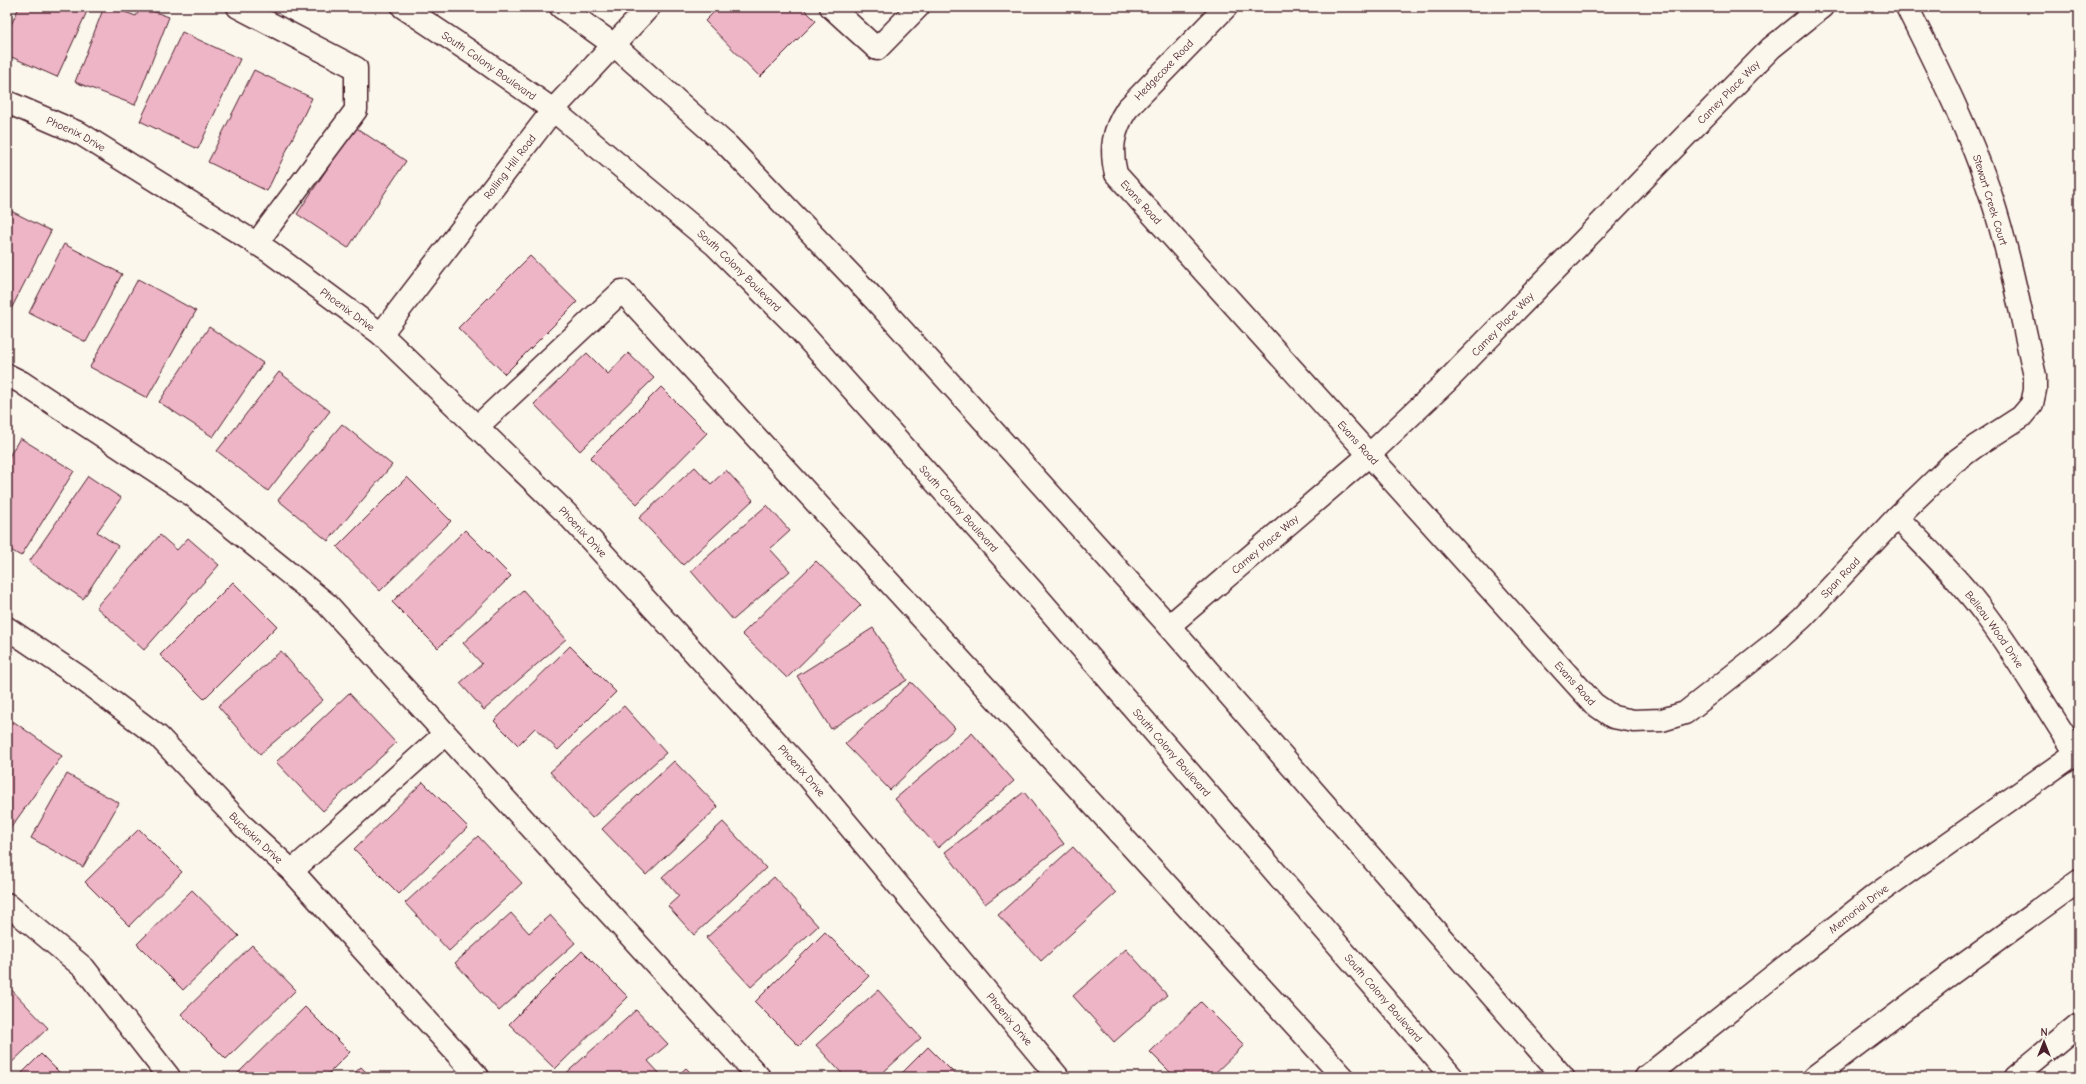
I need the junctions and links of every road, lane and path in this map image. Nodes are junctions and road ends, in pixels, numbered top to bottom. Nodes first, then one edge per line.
1 (238, 7) edge
2 (403, 7) edge
3 (561, 7) edge
4 (649, 7) edge
5 (831, 7) edge
6 (918, 7) edge
7 (1226, 7) edge
8 (1822, 7) edge
9 (1907, 7) edge
10 (614, 45) junction
11 (7, 102) edge
12 (553, 110) junction
13 (1113, 140) joint
14 (256, 244) junction
15 (381, 334) junction
16 (7, 375) edge
17 (2032, 404) joint
18 (477, 427) junction
19 (1369, 455) junction
20 (1897, 517) junction
21 (1169, 626) junction
22 (7, 628) edge
23 (1634, 721) joint
24 (445, 734) junction
25 (2077, 752) edge
26 (292, 871) junction
27 (2079, 882) edge
28 (7, 904) edge
29 (2079, 1024) edge
30 (164, 1075) edge
31 (478, 1077) edge
32 (759, 1077) edge
33 (1058, 1077) edge
34 (1343, 1077) edge
35 (1452, 1077) edge
36 (1563, 1077) edge
37 (1646, 1077) edge
38 (1814, 1077) edge
39 (2014, 1077) edge

1 - 14 street
2 - 12 street, South Colony Boulevard
3 - 10 street
4 - 10 street, Rolling Hill Road
5 - 6 street
7 - 13 street, Hedgecoxe Road
8 - 19 street, Camey Place Way
9 - 17 street, Stewart Creek Court
10 - 12 street, Rolling Hill Road
10 - 21 street
11 - 14 street, Phoenix Drive
12 - 15 street, Rolling Hill Road
12 - 35 street, South Colony Boulevard
13 - 19 street, Evans Road
14 - 15 street, Phoenix Drive
15 - 18 street, Phoenix Drive
16 - 24 street
17 - 20 street, Span Road
18 - 33 street, Phoenix Drive
18 - 34 street
19 - 21 street, Camey Place Way
19 - 23 street, Evans Road
20 - 23 street, Span Road
20 - 25 street, Belleau Wood Drive
21 - 36 street
22 - 26 street, Buckskin Drive
24 - 26 street
24 - 32 street
25 - 37 street, Memorial Drive
26 - 31 street, Buckskin Drive
27 - 38 street
28 - 30 street
29 - 39 street

